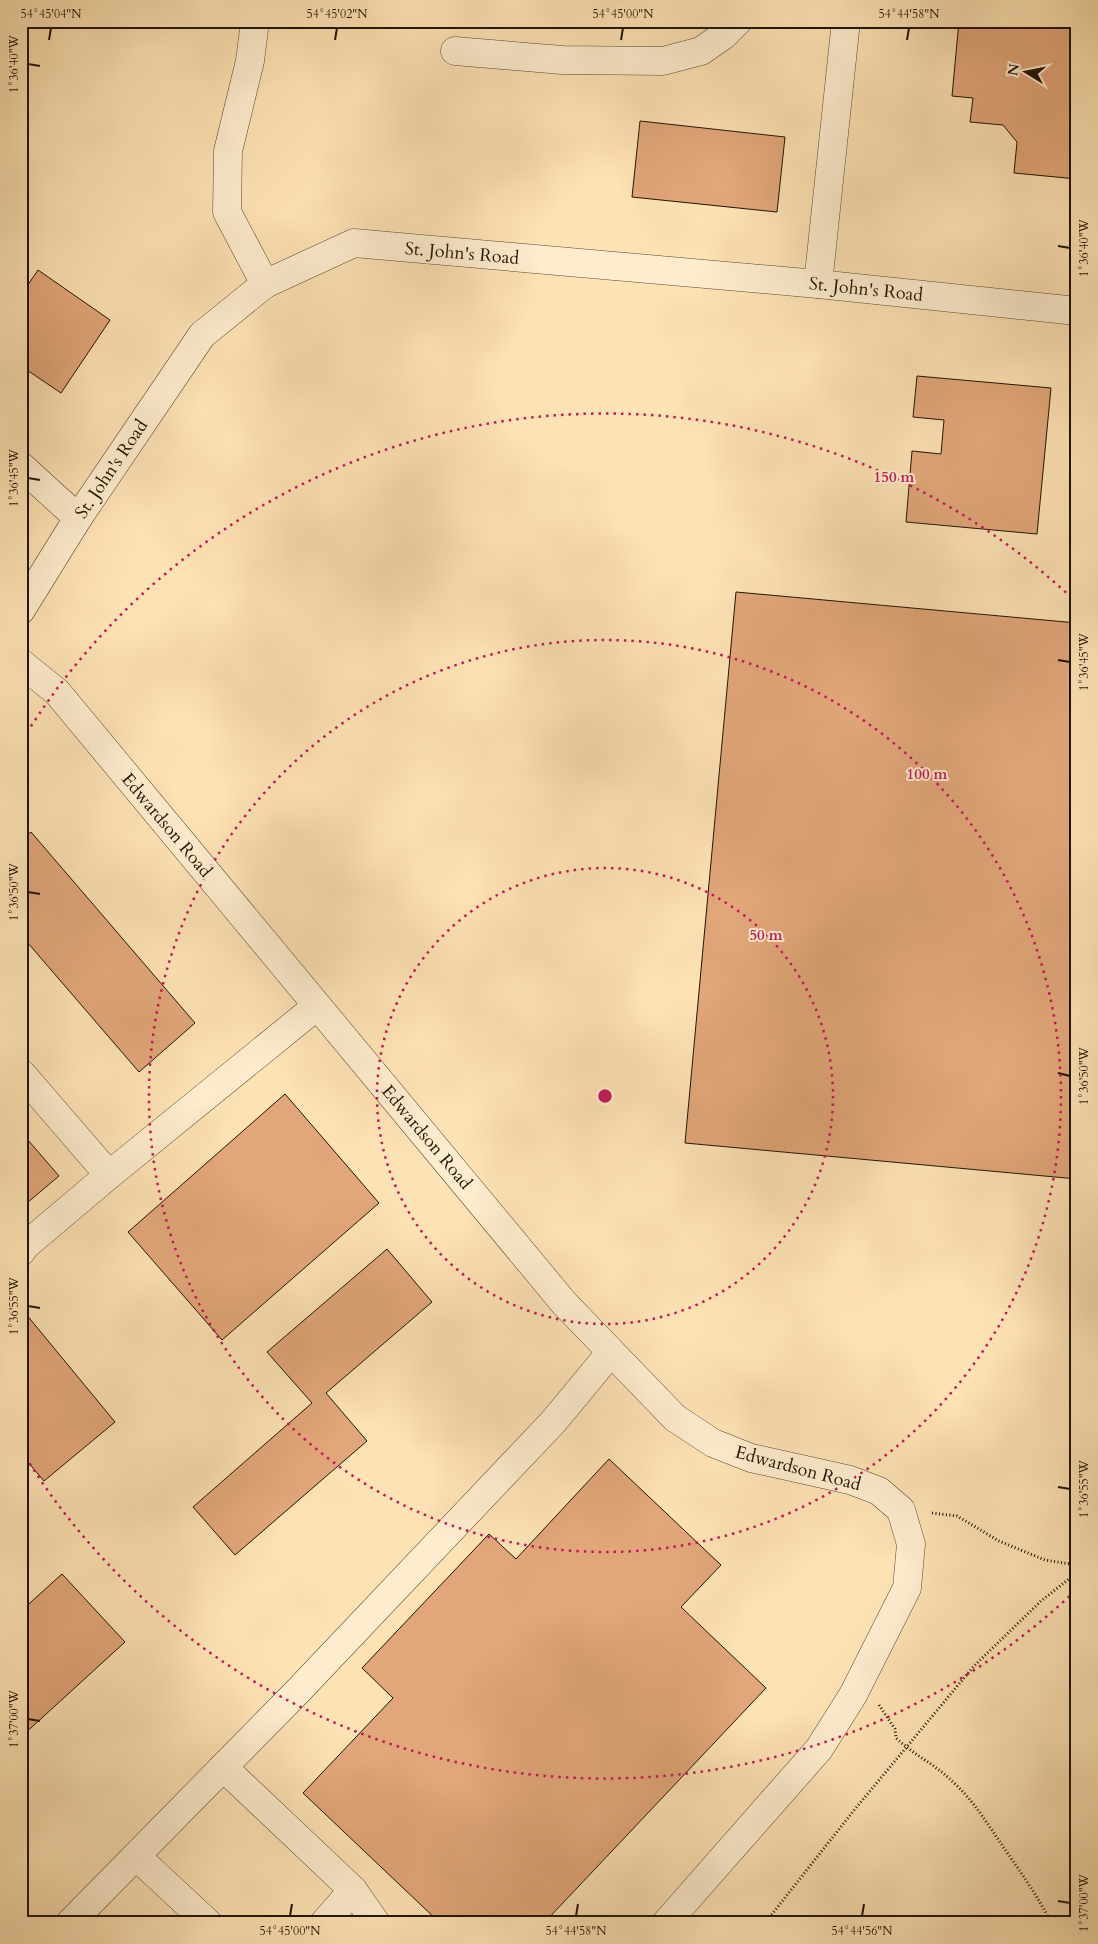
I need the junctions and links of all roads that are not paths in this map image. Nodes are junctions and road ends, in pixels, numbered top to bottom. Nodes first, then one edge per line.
1 (255, 21) edge
2 (738, 21) edge
3 (846, 21) edge
4 (455, 51) dead end
5 (265, 284) junction
6 (818, 284) junction
7 (1077, 311) edge
8 (21, 466) edge
9 (78, 518) junction
10 (21, 610) edge
11 (21, 663) edge
12 (317, 1006) junction
13 (21, 1073) edge
14 (109, 1175) junction
15 (23, 1246) edge
16 (611, 1352) junction
17 (223, 1767) junction
18 (136, 1856) junction
19 (353, 1890) junction
20 (70, 1923) edge
21 (208, 1923) edge
22 (324, 1923) edge
23 (376, 1923) edge
24 (666, 1923) edge

1 - 5 street
2 - 4 street
3 - 6 street
5 - 6 street, St. John's Road
5 - 9 street, St. John's Road
6 - 7 street, St. John's Road
8 - 9 street
9 - 10 street, St. John's Road
11 - 12 street, Edwardson Road
12 - 14 street
12 - 16 street, Edwardson Road
13 - 14 street
14 - 15 street
16 - 17 street
16 - 24 street, Edwardson Road
17 - 18 street
17 - 19 street
18 - 20 street
18 - 21 street
19 - 22 street
19 - 23 street

